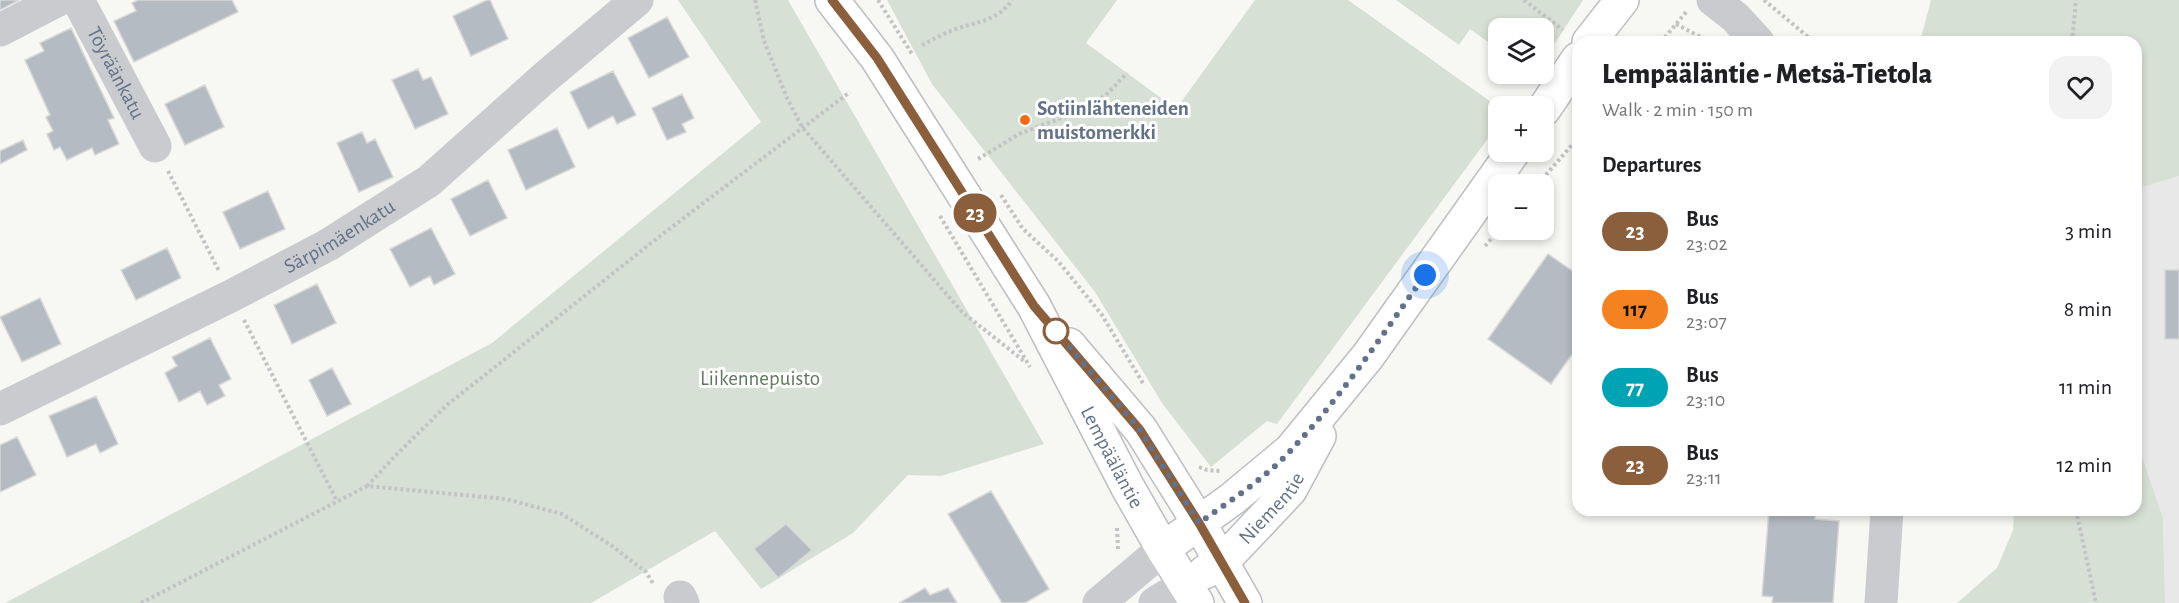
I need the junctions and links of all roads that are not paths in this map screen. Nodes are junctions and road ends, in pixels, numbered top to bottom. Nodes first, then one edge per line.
1 (58, 0) edge
2 (78, 0) edge
3 (637, 0) edge
4 (832, 0) edge
5 (848, 0) edge
6 (1622, 0) edge
7 (1702, 4) edge
8 (0, 30) edge
9 (1588, 36) edge
10 (1752, 36) edge
11 (876, 57) junction
12 (1572, 59) edge
13 (1551, 96) edge
14 (155, 146) dead end
15 (1507, 162) edge
16 (1034, 306) junction
17 (1349, 381) junction
18 (0, 409) edge
19 (1887, 516) edge
20 (1199, 523) junction
21 (1163, 549) junction
22 (1222, 562) junction
23 (1192, 593) edge
24 (1099, 603) edge
25 (1155, 603) edge
26 (1245, 603) edge
27 (1881, 603) edge

1 - 8 street
2 - 14 street, Töyräänkatu
3 - 18 street, Särpimäenkatu
4 - 11 main road, Lempääläntie
5 - 11 main road, Lempääläntie
6 - 9 main road
7 - 10 street
11 - 16 main road, Lempääläntie
12 - 13 main road
15 - 17 main road, Niementie
16 - 20 main road, Lempääläntie
16 - 21 main road, Lempääläntie
17 - 20 main road, Niementie
17 - 22 main road, Niementie
19 - 27 street
20 - 21 main road, Niementie
20 - 22 main road, Lempääläntie
21 - 23 main road, Lempääläntie
21 - 24 street
22 - 23 main road, Niementie
22 - 26 main road, Lempääläntie
23 - 25 street

